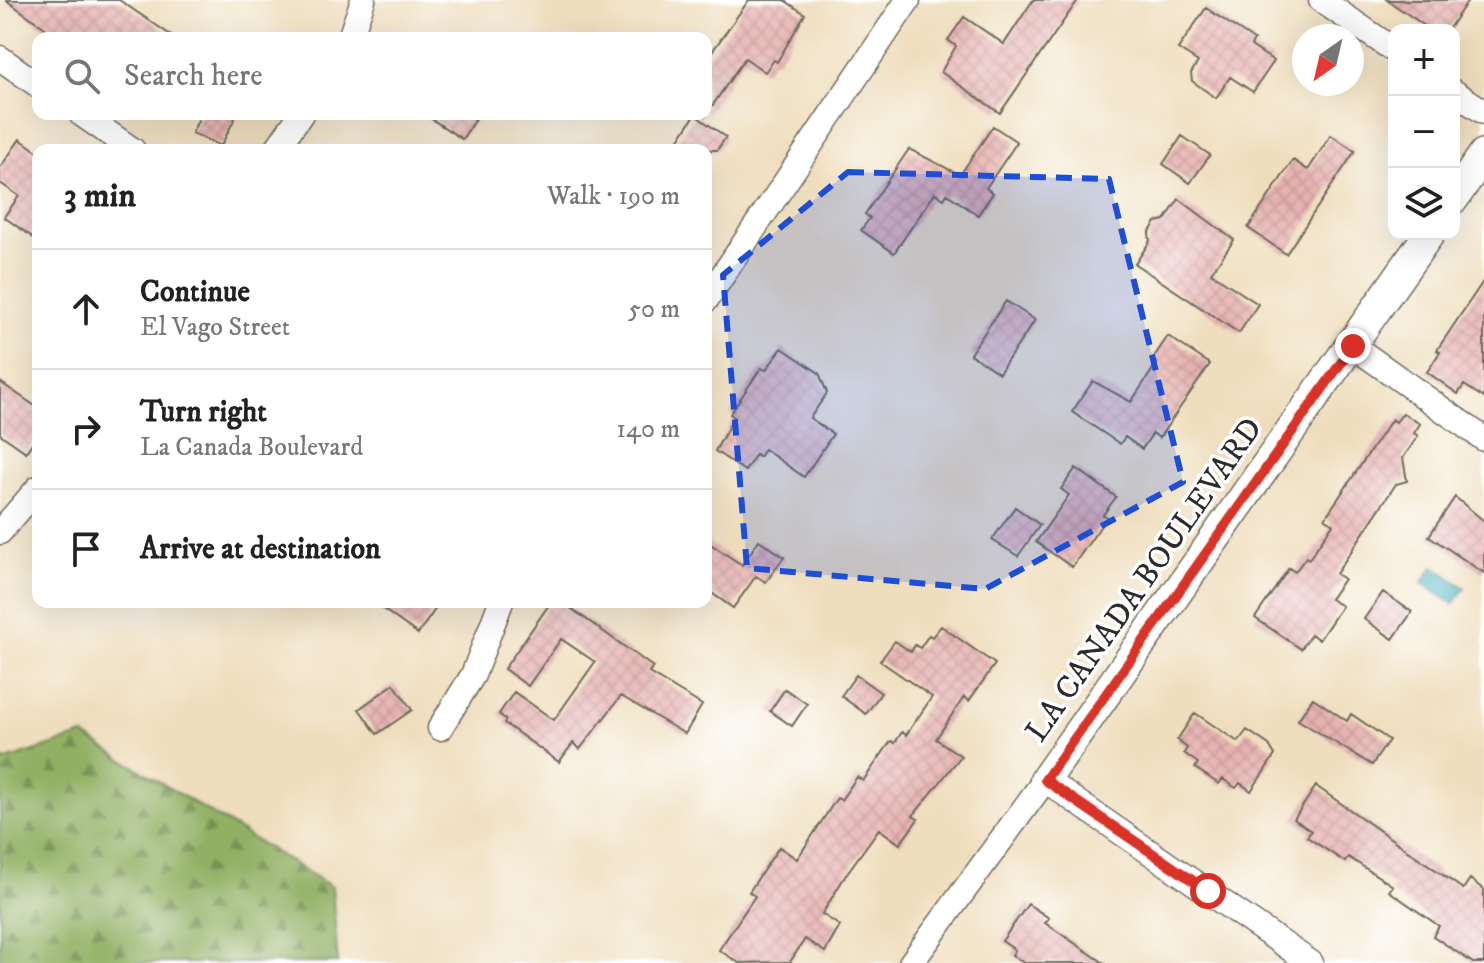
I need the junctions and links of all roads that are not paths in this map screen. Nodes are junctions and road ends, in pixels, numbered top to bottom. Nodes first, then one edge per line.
1 (363, 0) edge
2 (908, 0) edge
3 (1321, 0) edge
4 (352, 32) edge
5 (1388, 46) edge
6 (0, 58) edge
7 (32, 81) edge
8 (1460, 96) edge
9 (1484, 112) edge
10 (90, 120) edge
11 (297, 120) edge
12 (124, 144) edge
13 (280, 144) edge
14 (1484, 154) edge
15 (1460, 189) edge
16 (1425, 240) edge
17 (712, 291) edge
18 (1353, 346) junction
19 (1484, 439) edge
20 (32, 495) edge
21 (0, 532) edge
22 (499, 608) edge
23 (440, 728) dead end
24 (1045, 780) junction
25 (911, 963) edge
26 (1311, 963) edge

1 - 4 street
2 - 17 street
3 - 5 street
6 - 7 street
8 - 9 street
10 - 12 street
11 - 13 street
14 - 15 street
16 - 18 street, LA CANADA BOULEVARD
18 - 19 street
18 - 24 street, LA CANADA BOULEVARD
20 - 21 street
22 - 23 street
24 - 25 street, LA CANADA BOULEVARD
24 - 26 street

